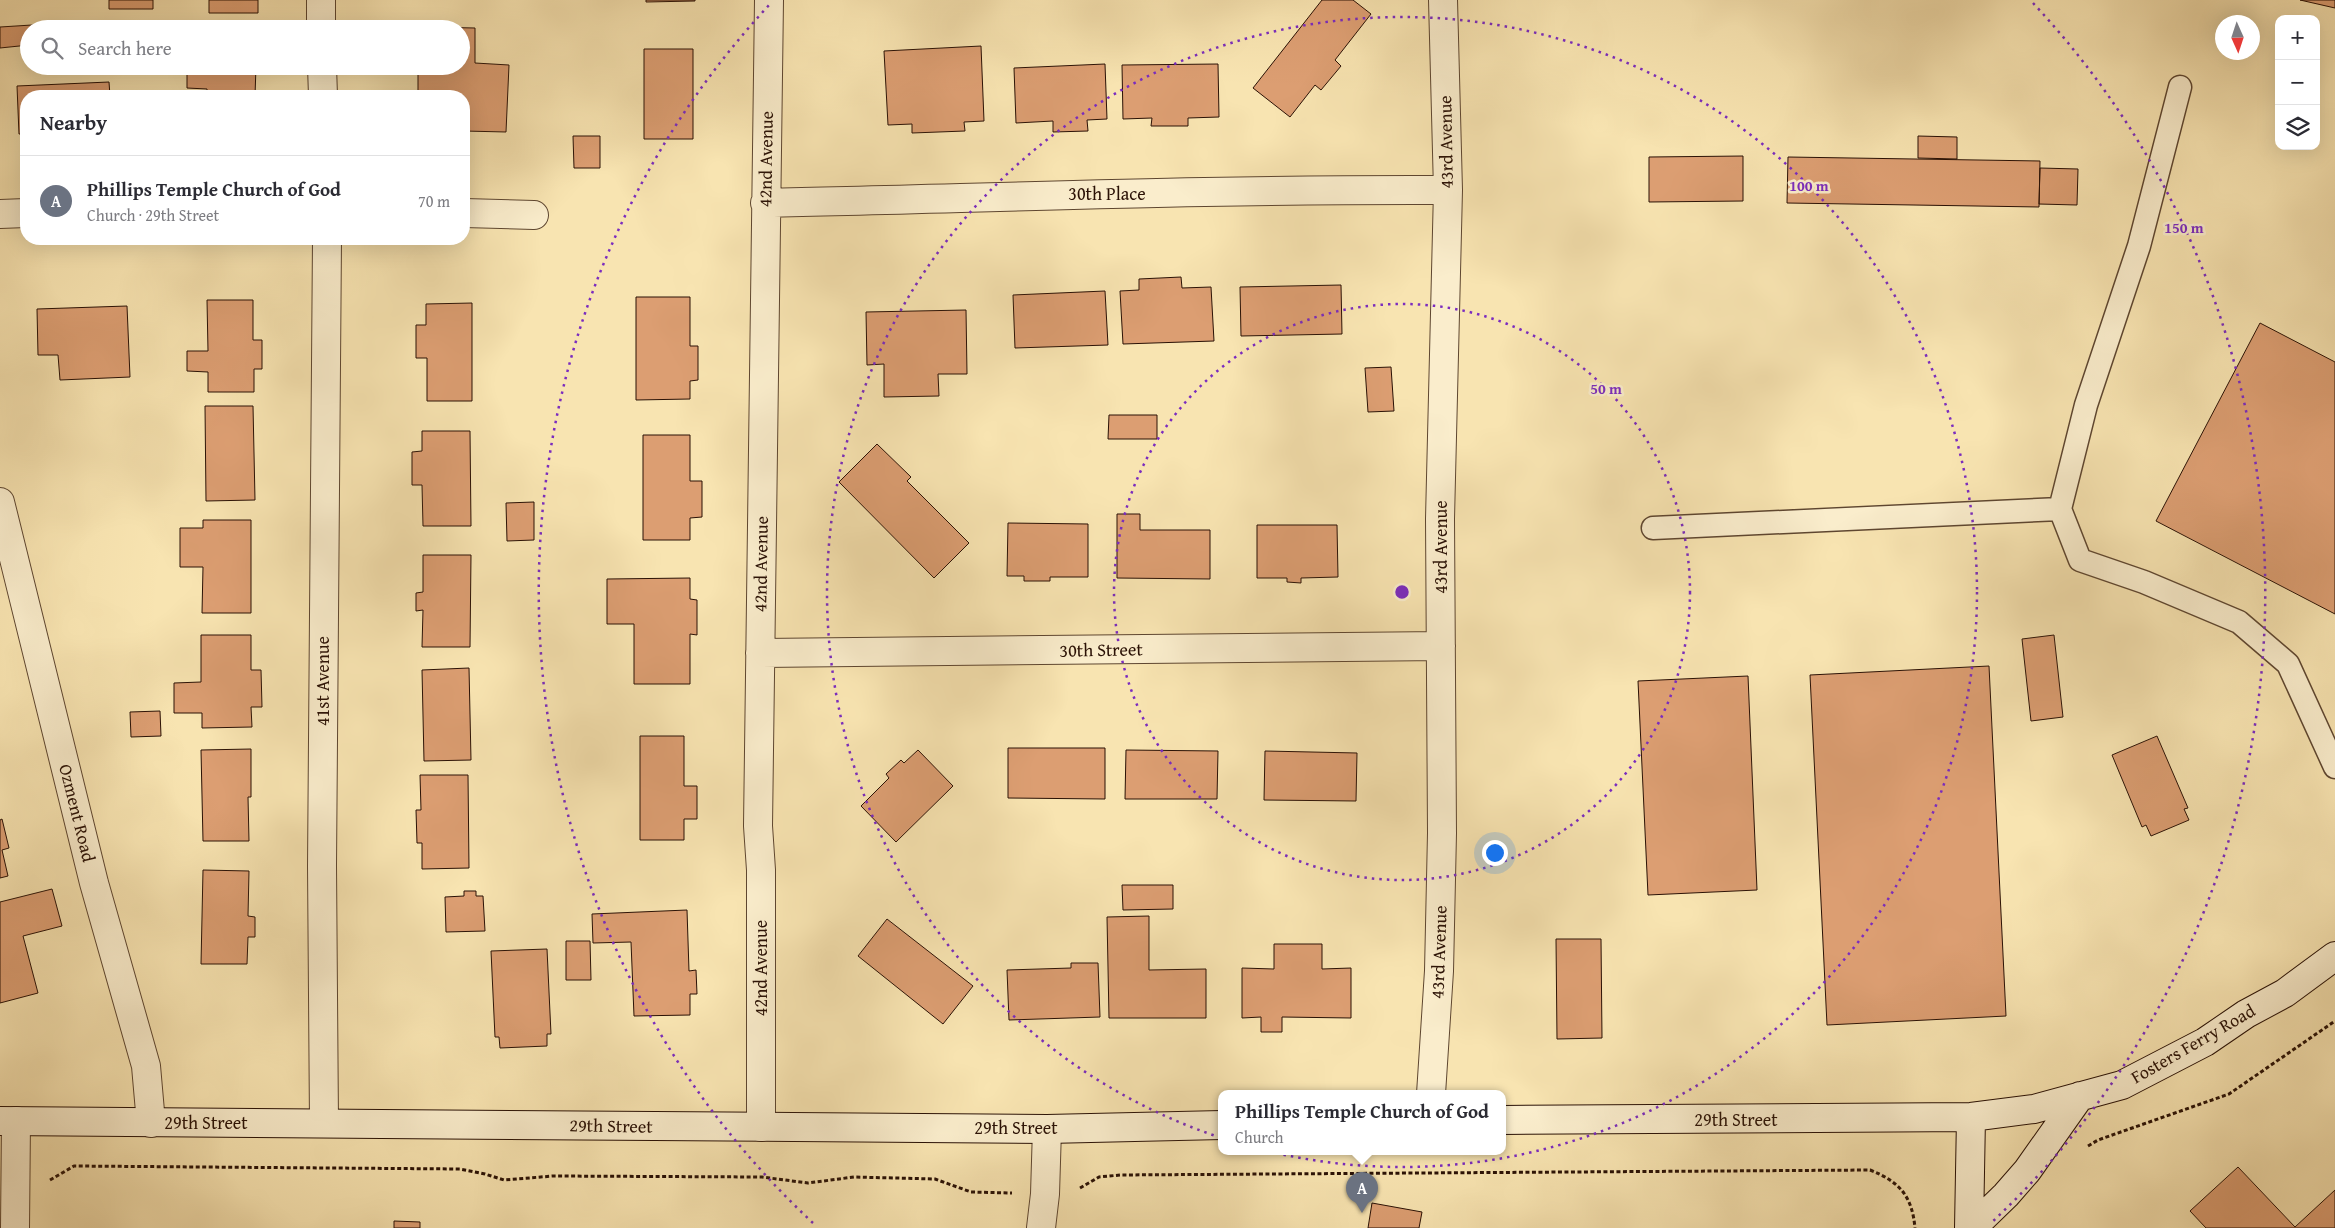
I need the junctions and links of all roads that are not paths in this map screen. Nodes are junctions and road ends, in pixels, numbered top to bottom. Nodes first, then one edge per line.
1 (321, 0) edge
2 (769, 0) edge
3 (1443, 0) edge
4 (321, 20) edge
5 (322, 75) edge
6 (2180, 87) dead end
7 (323, 90) edge
8 (1448, 190) junction
9 (766, 203) junction
10 (20, 213) edge
11 (470, 213) edge
12 (0, 214) edge
13 (534, 215) dead end
14 (327, 245) edge
15 (0, 502) edge
16 (2060, 509) junction
17 (1653, 528) dead end
18 (1441, 646) junction
19 (760, 652) junction
20 (2335, 767) edge
21 (2335, 956) edge
22 (1431, 1090) edge
23 (2080, 1096) junction
24 (1970, 1118) junction
25 (1506, 1120) edge
26 (8, 1121) edge
27 (151, 1123) junction
28 (324, 1123) junction
29 (1218, 1125) edge
30 (761, 1127) junction
31 (1047, 1129) junction
32 (15, 1228) edge
33 (1041, 1228) edge
34 (1970, 1228) edge

1 - 4 street
2 - 9 street, 42nd Avenue
3 - 8 street, 43rd Avenue
5 - 7 street
6 - 16 lane
8 - 9 street, 30th Place
8 - 18 street, 43rd Avenue
9 - 19 street, 42nd Avenue
10 - 12 street
11 - 13 street
14 - 28 street, 41st Avenue
15 - 27 street, Ozment Road
16 - 17 lane
16 - 20 lane
18 - 19 street, 30th Street
18 - 22 street, 43rd Avenue
19 - 30 street, 42nd Avenue
21 - 23 street, Fosters Ferry Road
23 - 24 street, Fosters Ferry Road
23 - 34 street
24 - 25 street, 29th Street
24 - 34 street
26 - 27 street, 29th Street
26 - 32 street
27 - 28 street, 29th Street
28 - 30 street, 29th Street
29 - 31 street, 29th Street
30 - 31 street, 29th Street
31 - 33 street

